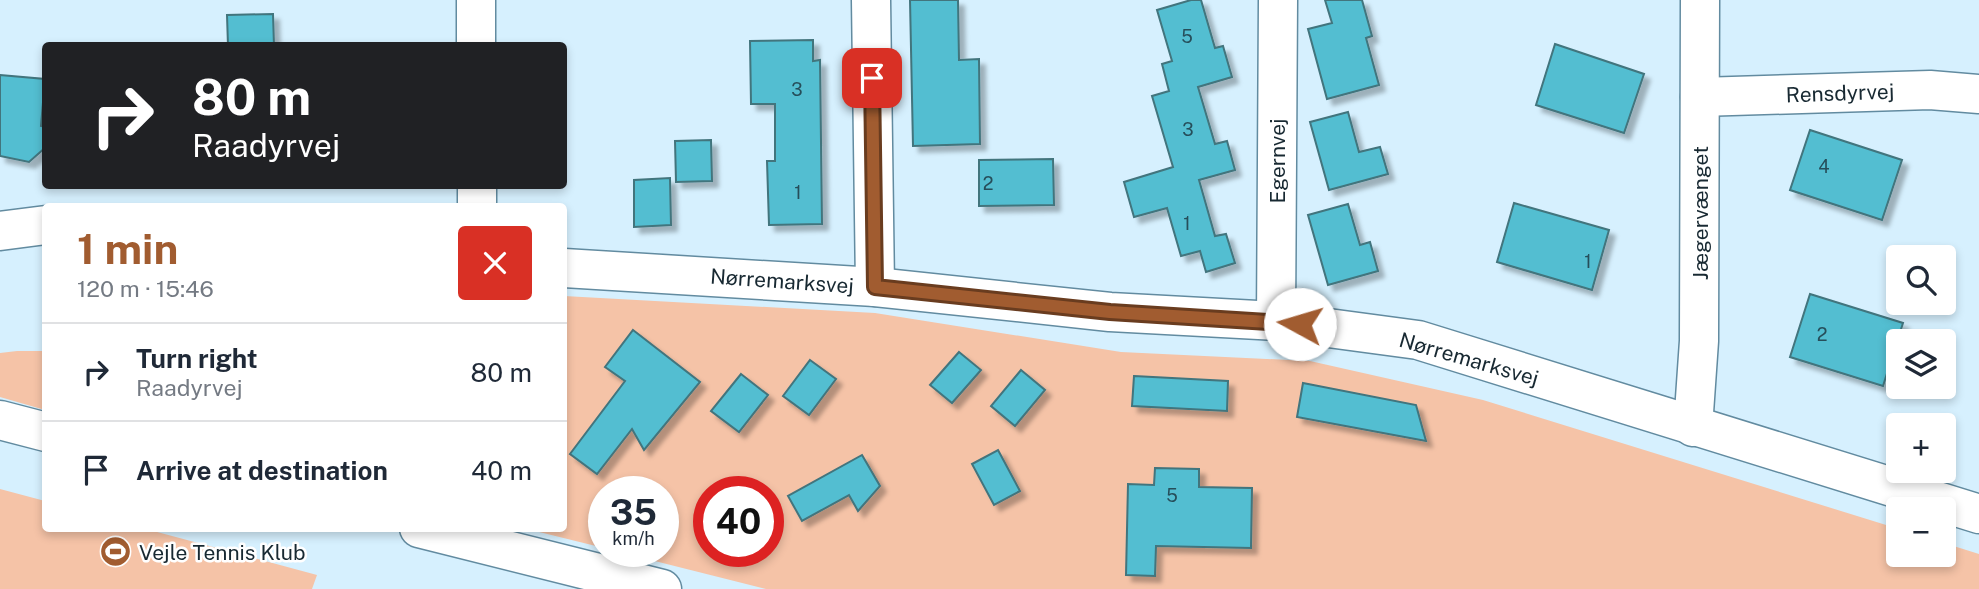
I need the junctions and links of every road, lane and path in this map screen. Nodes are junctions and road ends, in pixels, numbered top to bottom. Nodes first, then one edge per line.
1 (476, 0) edge
2 (871, 0) edge
3 (1278, 0) edge
4 (1700, 0) edge
5 (477, 42) edge
6 (1979, 94) edge
7 (1700, 97) junction
8 (42, 226) edge
9 (0, 231) edge
10 (567, 268) edge
11 (875, 287) junction
12 (1276, 321) junction
13 (0, 420) edge
14 (1693, 426) junction
15 (42, 431) edge
16 (1979, 514) edge
17 (435, 532) edge
18 (662, 589) edge

1 - 5 street
2 - 11 street
3 - 12 street, Egernvej
4 - 7 street, Jægervænget
6 - 7 street, Rensdyrvej
7 - 14 street, Jægervænget
8 - 9 street
10 - 11 street, Nørremarksvej
11 - 12 street, Nørremarksvej
12 - 14 street, Nørremarksvej
13 - 15 street
14 - 16 street, Nørremarksvej
17 - 18 street

